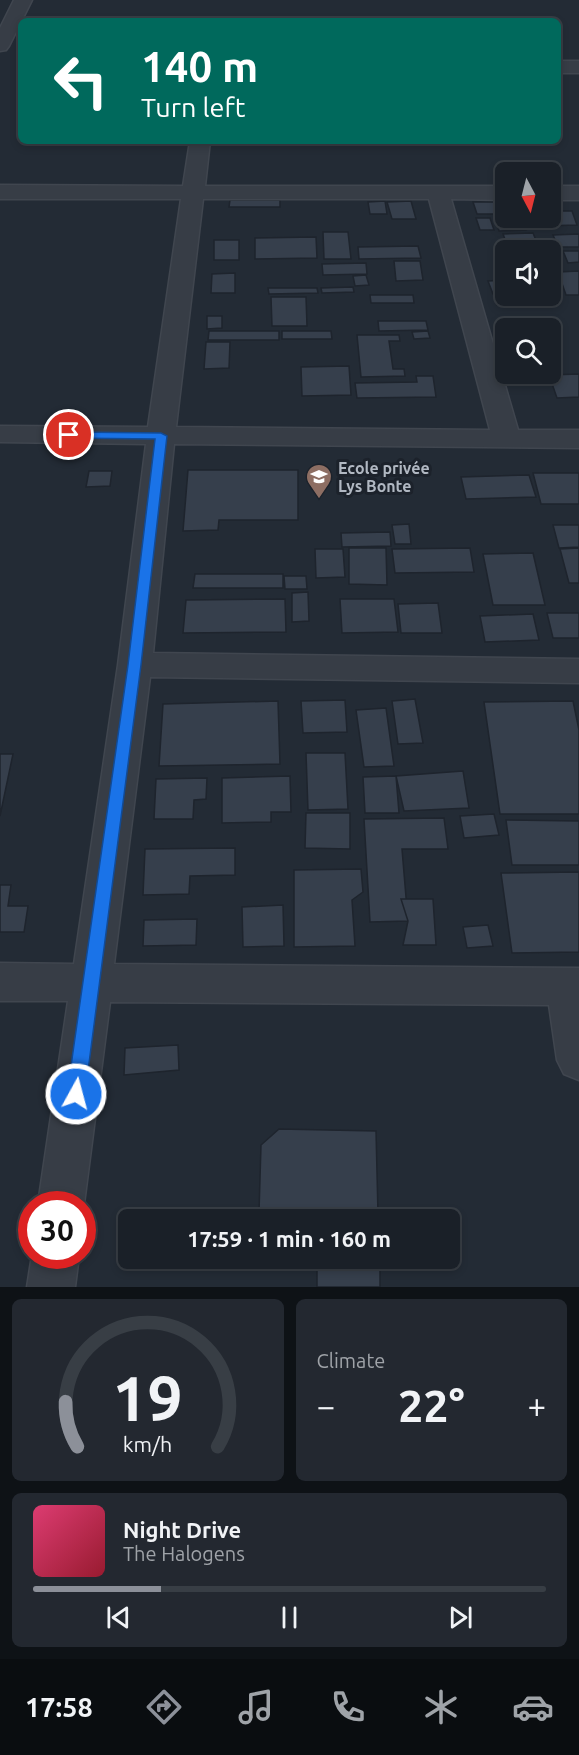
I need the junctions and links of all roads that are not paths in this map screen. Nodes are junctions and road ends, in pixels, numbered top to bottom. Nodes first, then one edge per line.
1 (23, 0) edge
2 (4, 53) edge
3 (561, 67) edge
4 (579, 67) edge
5 (200, 144) edge
6 (0, 192) edge
7 (192, 192) junction
8 (438, 193) junction
9 (495, 193) edge
10 (561, 193) edge
11 (579, 194) edge
12 (0, 434) edge
13 (161, 436) junction
14 (506, 438) junction
15 (579, 439) edge
16 (135, 665) junction
17 (579, 670) edge
18 (0, 982) edge
19 (90, 983) junction
20 (573, 987) edge
21 (579, 1060) edge
22 (63, 1191) edge
23 (53, 1269) edge
24 (51, 1287) edge

1 - 2 street
3 - 4 street
5 - 7 street
6 - 7 street
7 - 8 street
7 - 13 street
8 - 9 street
8 - 14 street
10 - 11 street
12 - 13 street
13 - 14 street
13 - 16 street
14 - 15 street
16 - 17 street
16 - 19 street
18 - 19 street
19 - 20 street
19 - 22 street
20 - 21 street
23 - 24 street

